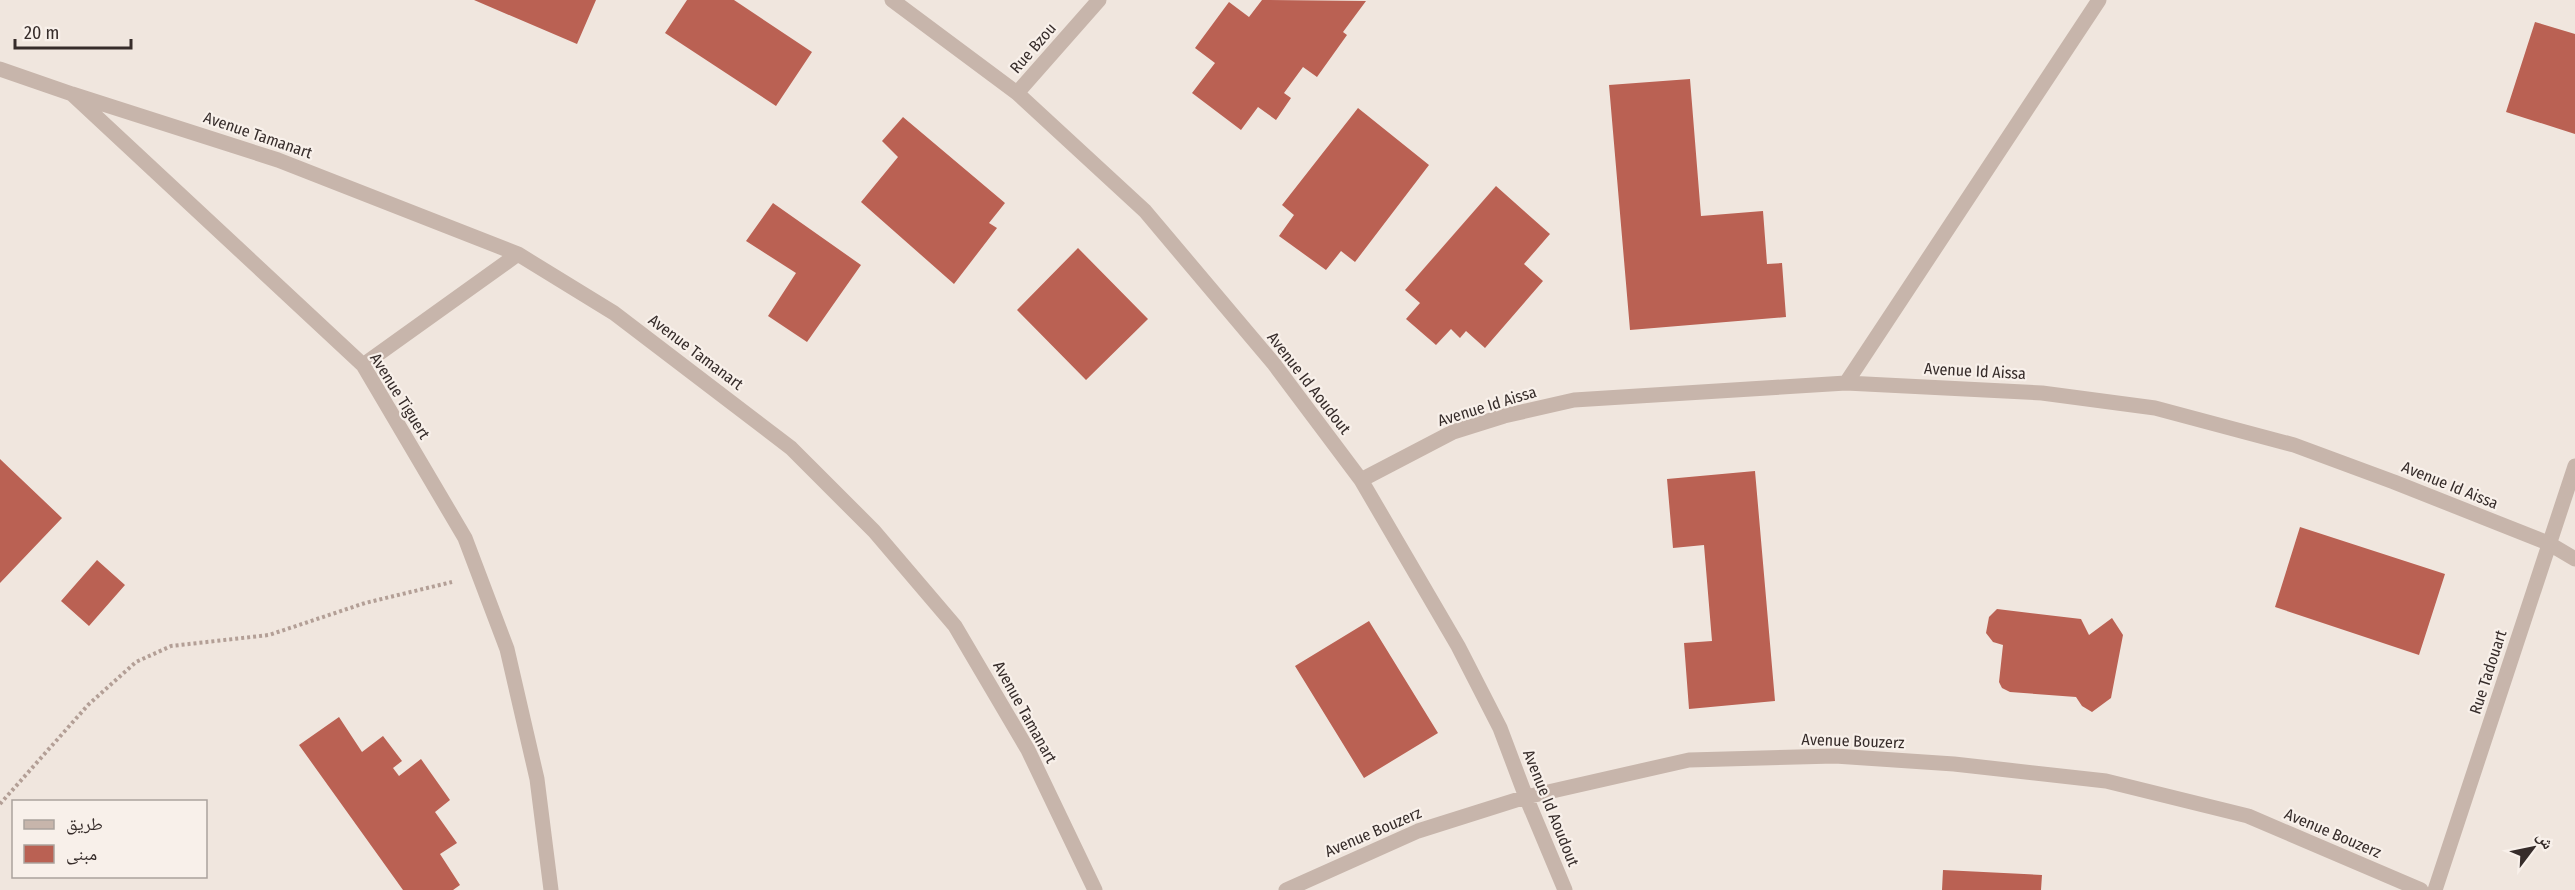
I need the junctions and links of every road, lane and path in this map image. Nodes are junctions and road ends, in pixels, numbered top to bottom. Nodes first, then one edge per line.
1 (892, 0) edge
2 (1099, 0) edge
3 (2099, 0) edge
4 (0, 69) edge
5 (1017, 93) junction
6 (72, 94) junction
7 (518, 254) junction
8 (363, 365) junction
9 (1846, 383) junction
10 (2575, 466) edge
11 (1361, 480) junction
12 (2548, 543) junction
13 (2575, 559) edge
14 (479, 575) junction
15 (1526, 797) junction
16 (0, 804) edge
17 (551, 890) edge
18 (1095, 890) edge
19 (1286, 890) edge
20 (1565, 890) edge
21 (2421, 890) edge
22 (2435, 890) edge

1 - 5 street, Avenue Id Aoudout
2 - 5 street, Rue Bzou
3 - 9 street
4 - 6 street, Avenue Tiguert
5 - 11 street, Avenue Id Aoudout
6 - 7 street, Avenue Tamanart
6 - 8 street, Avenue Tiguert
7 - 8 street
7 - 18 street, Avenue Tamanart
8 - 14 street, Avenue Tiguert
9 - 11 street, Avenue Id Aissa
9 - 12 street, Avenue Id Aissa
10 - 12 street, Rue Tadouart
11 - 15 street, Avenue Id Aoudout
12 - 13 street, Avenue Id Aissa
12 - 22 street, Rue Tadouart
14 - 16 path
14 - 17 street, Avenue Tiguert
15 - 19 street, Avenue Bouzerz
15 - 20 street, Avenue Id Aoudout
15 - 21 street, Avenue Bouzerz

